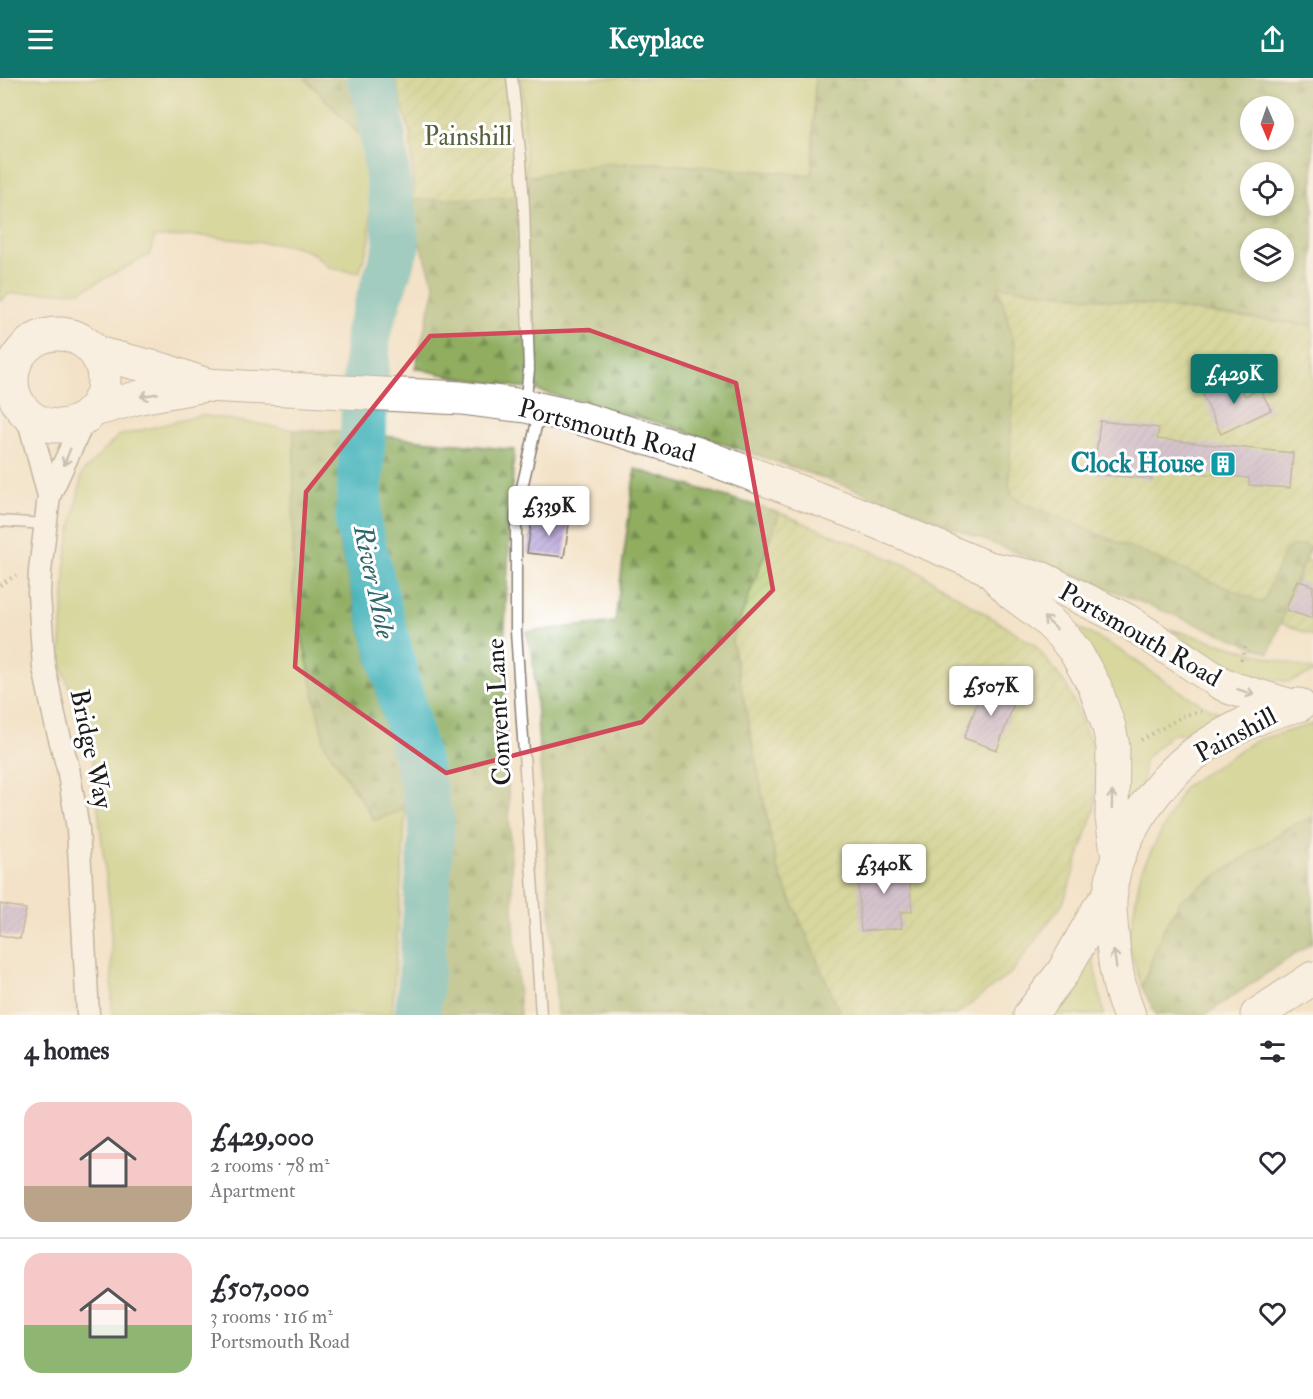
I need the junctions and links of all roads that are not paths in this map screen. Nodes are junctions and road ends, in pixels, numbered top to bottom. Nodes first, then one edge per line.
1 (512, 78) edge
2 (96, 353) junction
3 (11, 354) edge
4 (206, 385) junction
5 (532, 408) junction
6 (16, 409) edge
7 (90, 414) junction
8 (49, 496) junction
9 (0, 521) edge
10 (45, 524) junction
11 (988, 568) junction
12 (1302, 704) edge
13 (1118, 858) junction
14 (1111, 893) junction
15 (1313, 978) edge
16 (88, 1015) edge
17 (541, 1015) edge
18 (1030, 1015) edge
19 (1130, 1015) edge
20 (1257, 1015) edge

1 - 5 lane, Convent Lane
2 - 3 main road
2 - 4 main road, Portsmouth Road
2 - 7 main road
3 - 6 main road
4 - 5 main road, Portsmouth Road
4 -> 7 main road, Portsmouth Road
5 - 11 main road, Portsmouth Road
5 - 17 lane, Convent Lane
6 - 7 main road
6 - 8 street, Bridge Way
7 -> 8 street, Bridge Way
8 - 10 street, Bridge Way
9 - 10 lane
10 - 16 street, Bridge Way
11 -> 12 main road, Portsmouth Road
13 -> 11 main road, Portsmouth Road
12 - 13 main road, Painshill
13 - 14 main road, Painshill
14 - 18 main road
19 -> 14 main road, Painshill
15 - 20 main road

